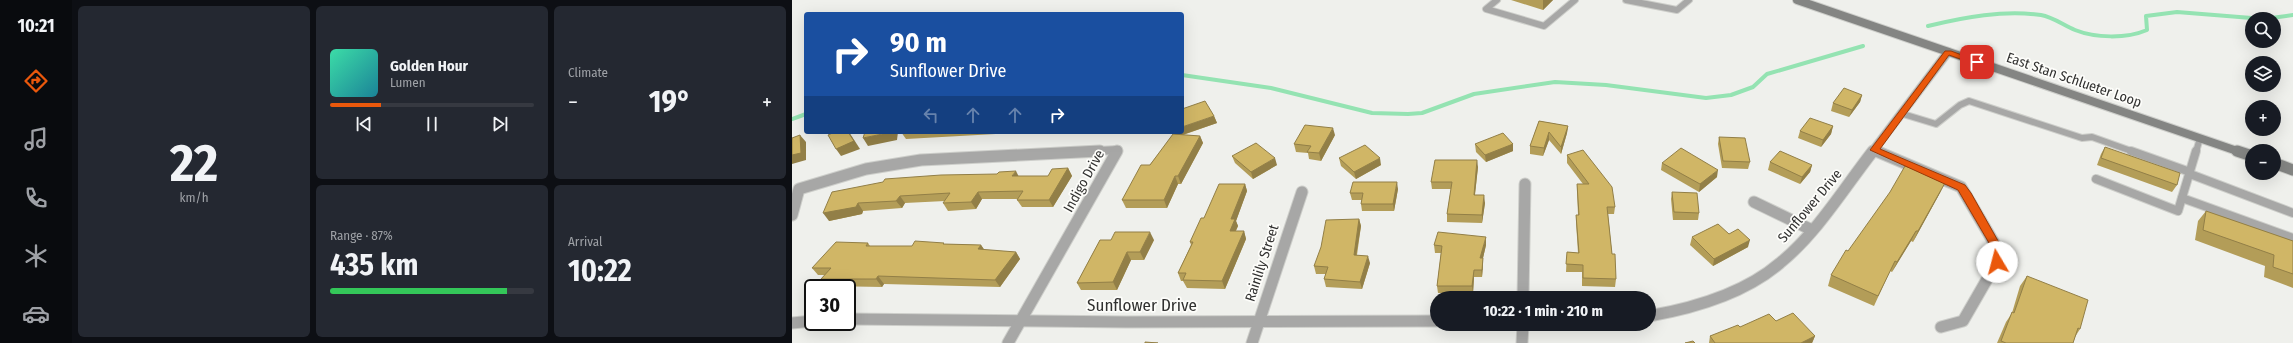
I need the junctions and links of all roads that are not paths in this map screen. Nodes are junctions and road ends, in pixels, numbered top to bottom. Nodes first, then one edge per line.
1 (1497, 0) edge
2 (1574, 0) edge
3 (1626, 0) edge
4 (1689, 0) edge
5 (1797, 0) edge
6 (1948, 52) junction
7 (1902, 114) junction
8 (2200, 138) junction
9 (1874, 150) junction
10 (2245, 154) edge
11 (2281, 166) edge
12 (2293, 170) edge
13 (2190, 173) junction
14 (2096, 179) dead end
15 (1525, 184) dead end
16 (1302, 192) dead end
17 (2182, 198) junction
18 (1754, 202) dead end
19 (2293, 213) edge
20 (792, 215) edge
21 (1812, 230) junction
22 (2293, 238) edge
23 (1523, 291) edge
24 (1656, 315) edge
25 (856, 319) edge
26 (1430, 321) edge
27 (804, 322) edge
28 (1021, 322) junction
29 (1258, 322) junction
30 (792, 323) edge
31 (1941, 327) dead end
32 (1523, 331) edge
33 (1008, 343) edge
34 (1252, 343) edge
35 (1522, 343) edge

1 - 2 lane
3 - 4 lane
5 - 6 main road, East Stan Schlueter Loop
6 - 7 street, Sunflower Drive
6 - 8 main road, East Stan Schlueter Loop
7 - 9 street, Sunflower Drive
7 - 13 lane
8 - 10 main road, East Stan Schlueter Loop
8 - 13 lane
9 - 21 street, Sunflower Drive
9 - 31 street
11 - 12 main road
13 - 17 lane
13 - 19 lane
14 - 17 lane
15 - 23 street
16 - 29 street, Rainlily Street
17 - 22 lane
18 - 21 street
20 - 28 street, Indigo Drive
21 - 24 street, Sunflower Drive
25 - 28 street, Sunflower Drive
26 - 29 street, Sunflower Drive
27 - 30 street
28 - 29 street, Sunflower Drive
28 - 33 street, Indigo Drive
29 - 34 street, Rainlily Street
32 - 35 street

